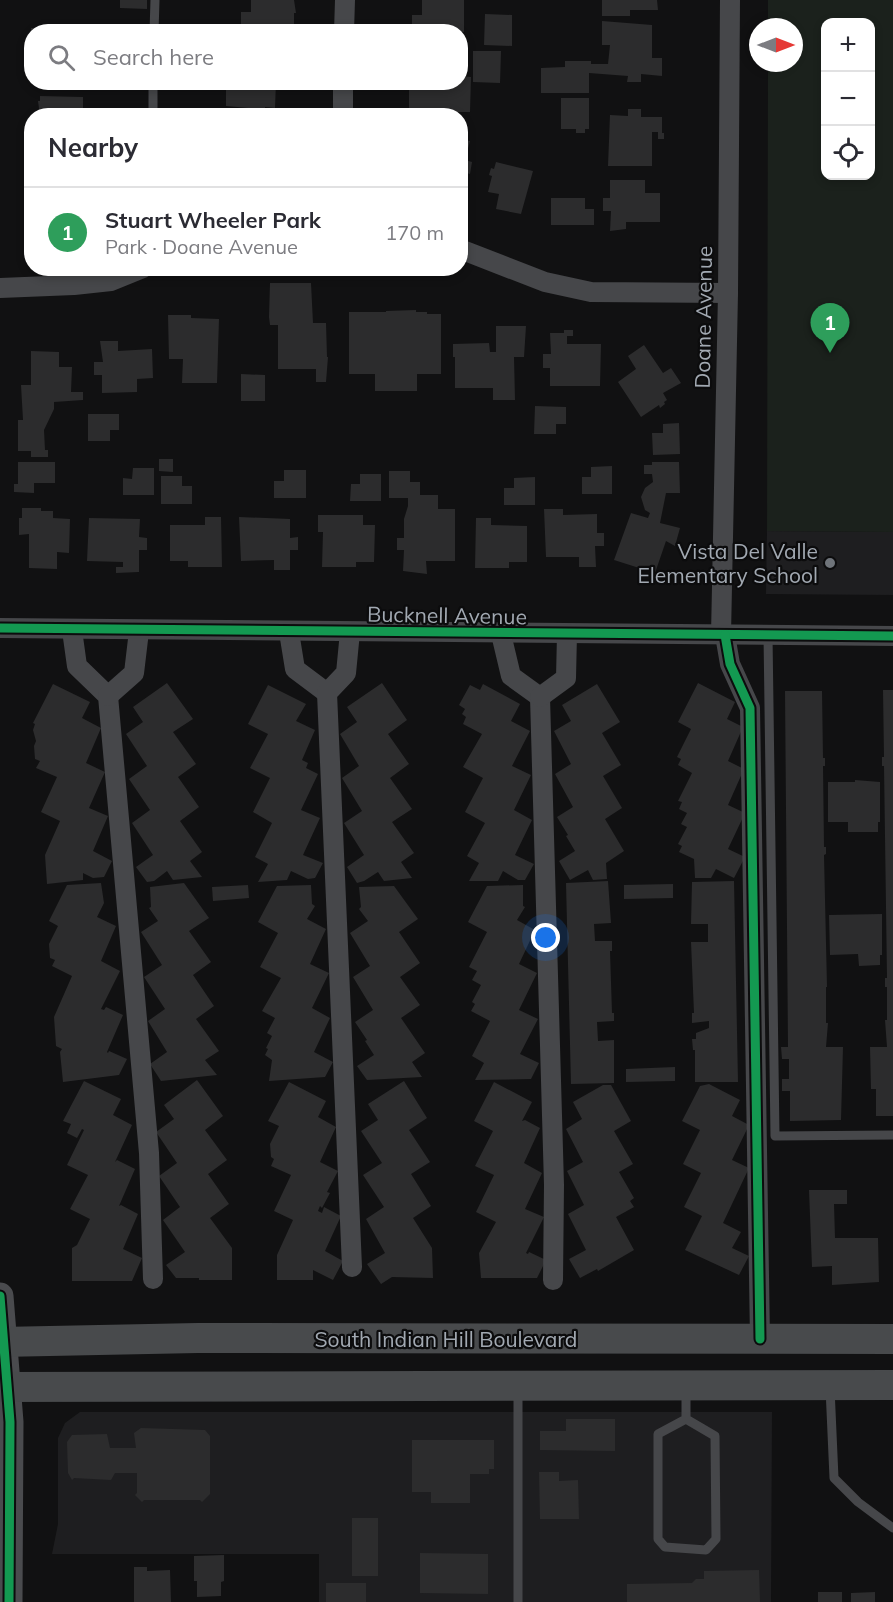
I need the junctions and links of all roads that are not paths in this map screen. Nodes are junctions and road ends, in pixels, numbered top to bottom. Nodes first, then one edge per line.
1 (155, 0) edge
2 (345, 0) edge
3 (730, 0) edge
4 (154, 24) edge
5 (344, 24) edge
6 (153, 90) edge
7 (343, 90) edge
8 (153, 108) edge
9 (343, 108) edge
10 (468, 252) edge
11 (124, 276) edge
12 (0, 288) edge
13 (728, 293) junction
14 (0, 628) edge
15 (72, 630) junction
16 (139, 631) junction
17 (289, 632) junction
18 (350, 632) junction
19 (501, 634) junction
20 (567, 634) junction
21 (723, 635) junction
22 (768, 635) junction
23 (893, 636) edge
24 (327, 693) junction
25 (108, 696) junction
26 (540, 698) junction
27 (893, 1135) edge
28 (352, 1267) dead end
29 (153, 1279) dead end
30 (553, 1280) dead end
31 (0, 1296) edge
32 (760, 1339) junction
33 (893, 1339) edge
34 (2, 1342) edge
35 (893, 1385) edge
36 (518, 1386) junction
37 (686, 1386) junction
38 (830, 1386) junction
39 (4, 1387) edge
40 (686, 1419) junction
41 (893, 1528) edge
42 (9, 1602) edge
43 (518, 1602) edge

1 - 4 lane
2 - 5 street
3 - 13 street, Doane Avenue
6 - 8 lane
7 - 9 street
10 - 13 street
11 - 12 street
13 - 21 street, Doane Avenue
14 - 15 street, Bucknell Avenue
15 - 16 street, Bucknell Avenue
15 - 25 street
16 - 17 street, Bucknell Avenue
16 - 25 street
17 - 18 street, Bucknell Avenue
17 - 24 street
18 - 19 street, Bucknell Avenue
18 - 24 street
19 - 20 street, Bucknell Avenue
19 - 26 street
20 - 21 street, Bucknell Avenue
20 - 26 street
21 - 22 street, Bucknell Avenue
21 - 32 street, Doane Avenue
22 - 23 street, Bucknell Avenue
22 - 27 lane
24 - 28 street
25 - 29 street
26 - 30 street
31 - 34 street
32 - 33 main road, South Indian Hill Boulevard
32 - 34 main road, South Indian Hill Boulevard
34 - 39 street
35 - 38 main road
36 - 37 main road
36 - 39 main road
36 - 43 lane
37 - 38 main road
37 - 40 lane
38 - 41 lane
39 - 42 street
40 - 40 lane

